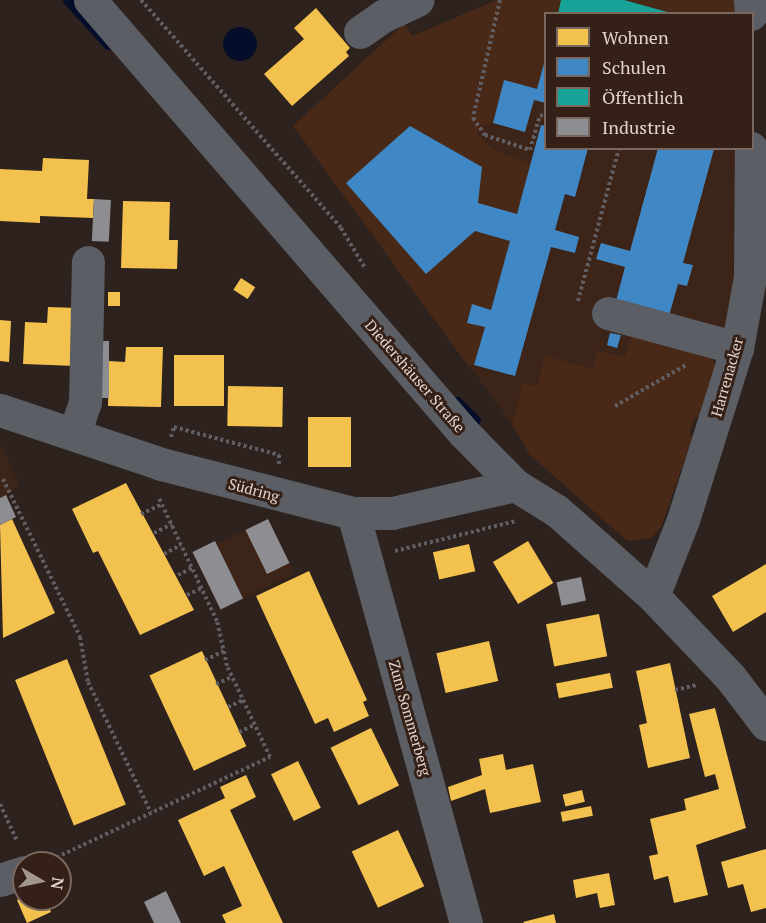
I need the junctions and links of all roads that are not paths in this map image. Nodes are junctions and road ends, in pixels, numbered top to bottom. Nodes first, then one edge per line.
1 (90, 0) edge
2 (417, 0) edge
3 (360, 32) dead end
4 (751, 150) edge
5 (88, 262) dead end
6 (608, 313) road end
7 (738, 348) junction
8 (0, 410) edge
9 (74, 434) junction
10 (515, 485) junction
11 (353, 513) junction
12 (653, 596) junction
13 (766, 724) edge
14 (466, 923) edge

1 - 10 street, Diedershäuser Straße
2 - 3 street
4 - 7 street, Harrenacker
5 - 9 street
6 - 7 street
7 - 12 street, Harrenacker
8 - 9 street, Südring
9 - 11 street, Südring
10 - 11 street, Südring
10 - 12 street, Diedershäuser Straße
11 - 14 street, Zum Sommerberg
12 - 13 street, Diedershäuser Straße

